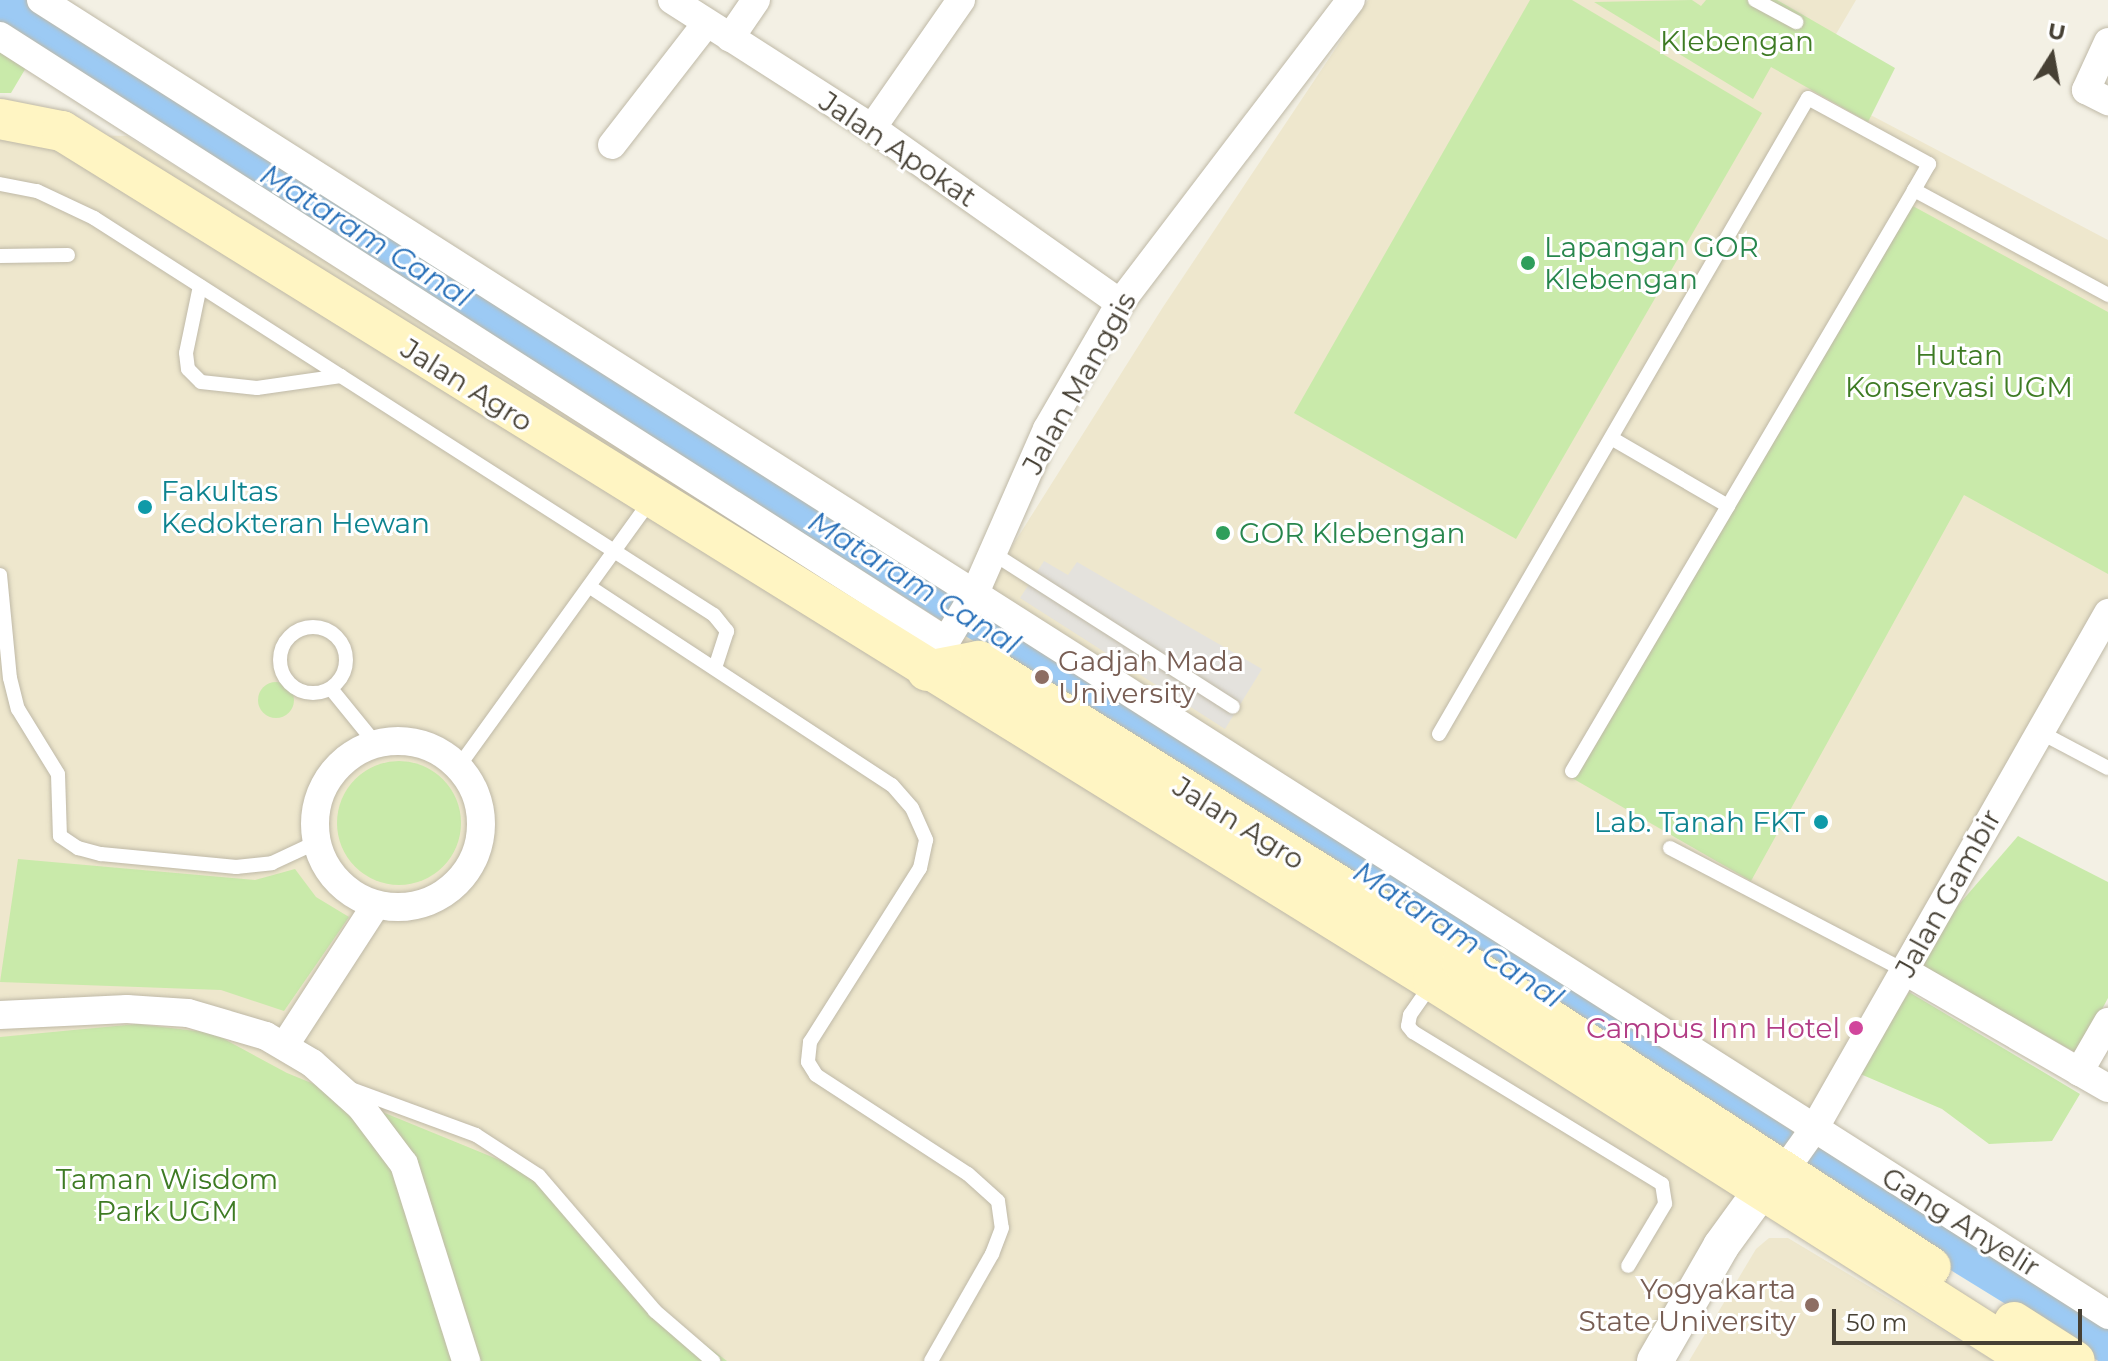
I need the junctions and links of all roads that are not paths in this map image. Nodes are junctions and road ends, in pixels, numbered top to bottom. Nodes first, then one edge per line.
1 (41, 0) edge
2 (672, 0) edge
3 (756, 0) edge
4 (961, 0) edge
5 (1351, 0) edge
6 (1755, 0) edge
7 (1796, 22) dead end
8 (718, 31) junction
9 (0, 36) edge
10 (2108, 42) edge
11 (2108, 101) edge
12 (0, 119) edge
13 (872, 128) junction
14 (612, 145) dead end
15 (0, 184) edge
16 (1914, 190) junction
17 (68, 255) dead end
18 (0, 256) edge
19 (200, 286) junction
20 (2108, 295) edge
21 (1120, 303) junction
22 (341, 376) junction
23 (1611, 438) junction
24 (651, 500) junction
25 (1728, 506) junction
26 (616, 550) junction
27 (991, 552) junction
28 (0, 575) edge
29 (590, 587) junction
30 (973, 598) junction
31 (2108, 613) edge
32 (941, 648) junction
33 (715, 668) junction
34 (332, 690) junction
35 (1233, 707) dead end
36 (2038, 730) junction
37 (1439, 734) dead end
38 (375, 743) junction
39 (459, 766) junction
40 (2108, 768) edge
41 (1572, 771) dead end
42 (315, 843) junction
43 (1670, 848) dead end
44 (376, 905) junction
45 (1905, 971) junction
46 (1433, 981) junction
47 (0, 1015) edge
48 (2108, 1022) edge
49 (285, 1045) junction
50 (2079, 1072) junction
51 (340, 1085) junction
52 (2108, 1088) edge
53 (1812, 1132) junction
54 (1779, 1174) junction
55 (1628, 1266) dead end
56 (2108, 1315) edge
57 (2058, 1359) edge
58 (466, 1361) edge
59 (713, 1361) edge
60 (931, 1361) edge
61 (1655, 1361) edge

1 - 30 street, Gang Anyelir
2 - 8 street, Jalan Apokat
3 - 8 street
4 - 13 street
5 - 21 street, Jalan Manggis
6 - 7 lane
8 - 13 street, Jalan Apokat
8 - 14 street
9 - 32 street
10 - 11 street
12 - 24 main road, Jalan Agro
13 - 21 street, Jalan Apokat
15 - 19 lane
16 - 20 lane
16 - 23 lane
16 - 25 lane
17 - 18 lane
19 - 22 lane
19 - 22 lane
21 - 27 street, Jalan Manggis
22 - 26 lane
23 - 25 lane
23 - 37 lane
24 - 26 lane
24 - 32 main road, Jalan Agro
25 - 41 lane
26 - 29 lane
26 - 33 lane
27 - 30 street, Jalan Manggis
27 - 35 lane
28 - 42 lane
29 - 33 lane
29 - 39 lane
30 - 32 street, Jalan Manggis
30 - 53 street, Gang Anyelir
31 - 36 street, Jalan Gambir
32 - 46 main road, Jalan Agro
32 - 54 main road, Jalan Agro
33 - 60 lane
34 - 34 lane
34 - 38 lane
36 - 40 lane
36 - 45 street, Jalan Gambir
38 - 39 street
38 - 42 street
39 - 44 street
42 - 44 street
43 - 45 lane
44 - 49 street
45 - 50 street
45 - 53 street, Jalan Gambir
46 - 54 main road, Jalan Agro
46 - 55 lane
47 - 49 street
48 - 50 street
49 - 51 street
50 - 52 street
51 - 58 street
51 - 59 lane
53 - 54 street, Jalan Gambir
53 - 56 street, Gang Anyelir
54 - 57 main road
54 - 61 street

